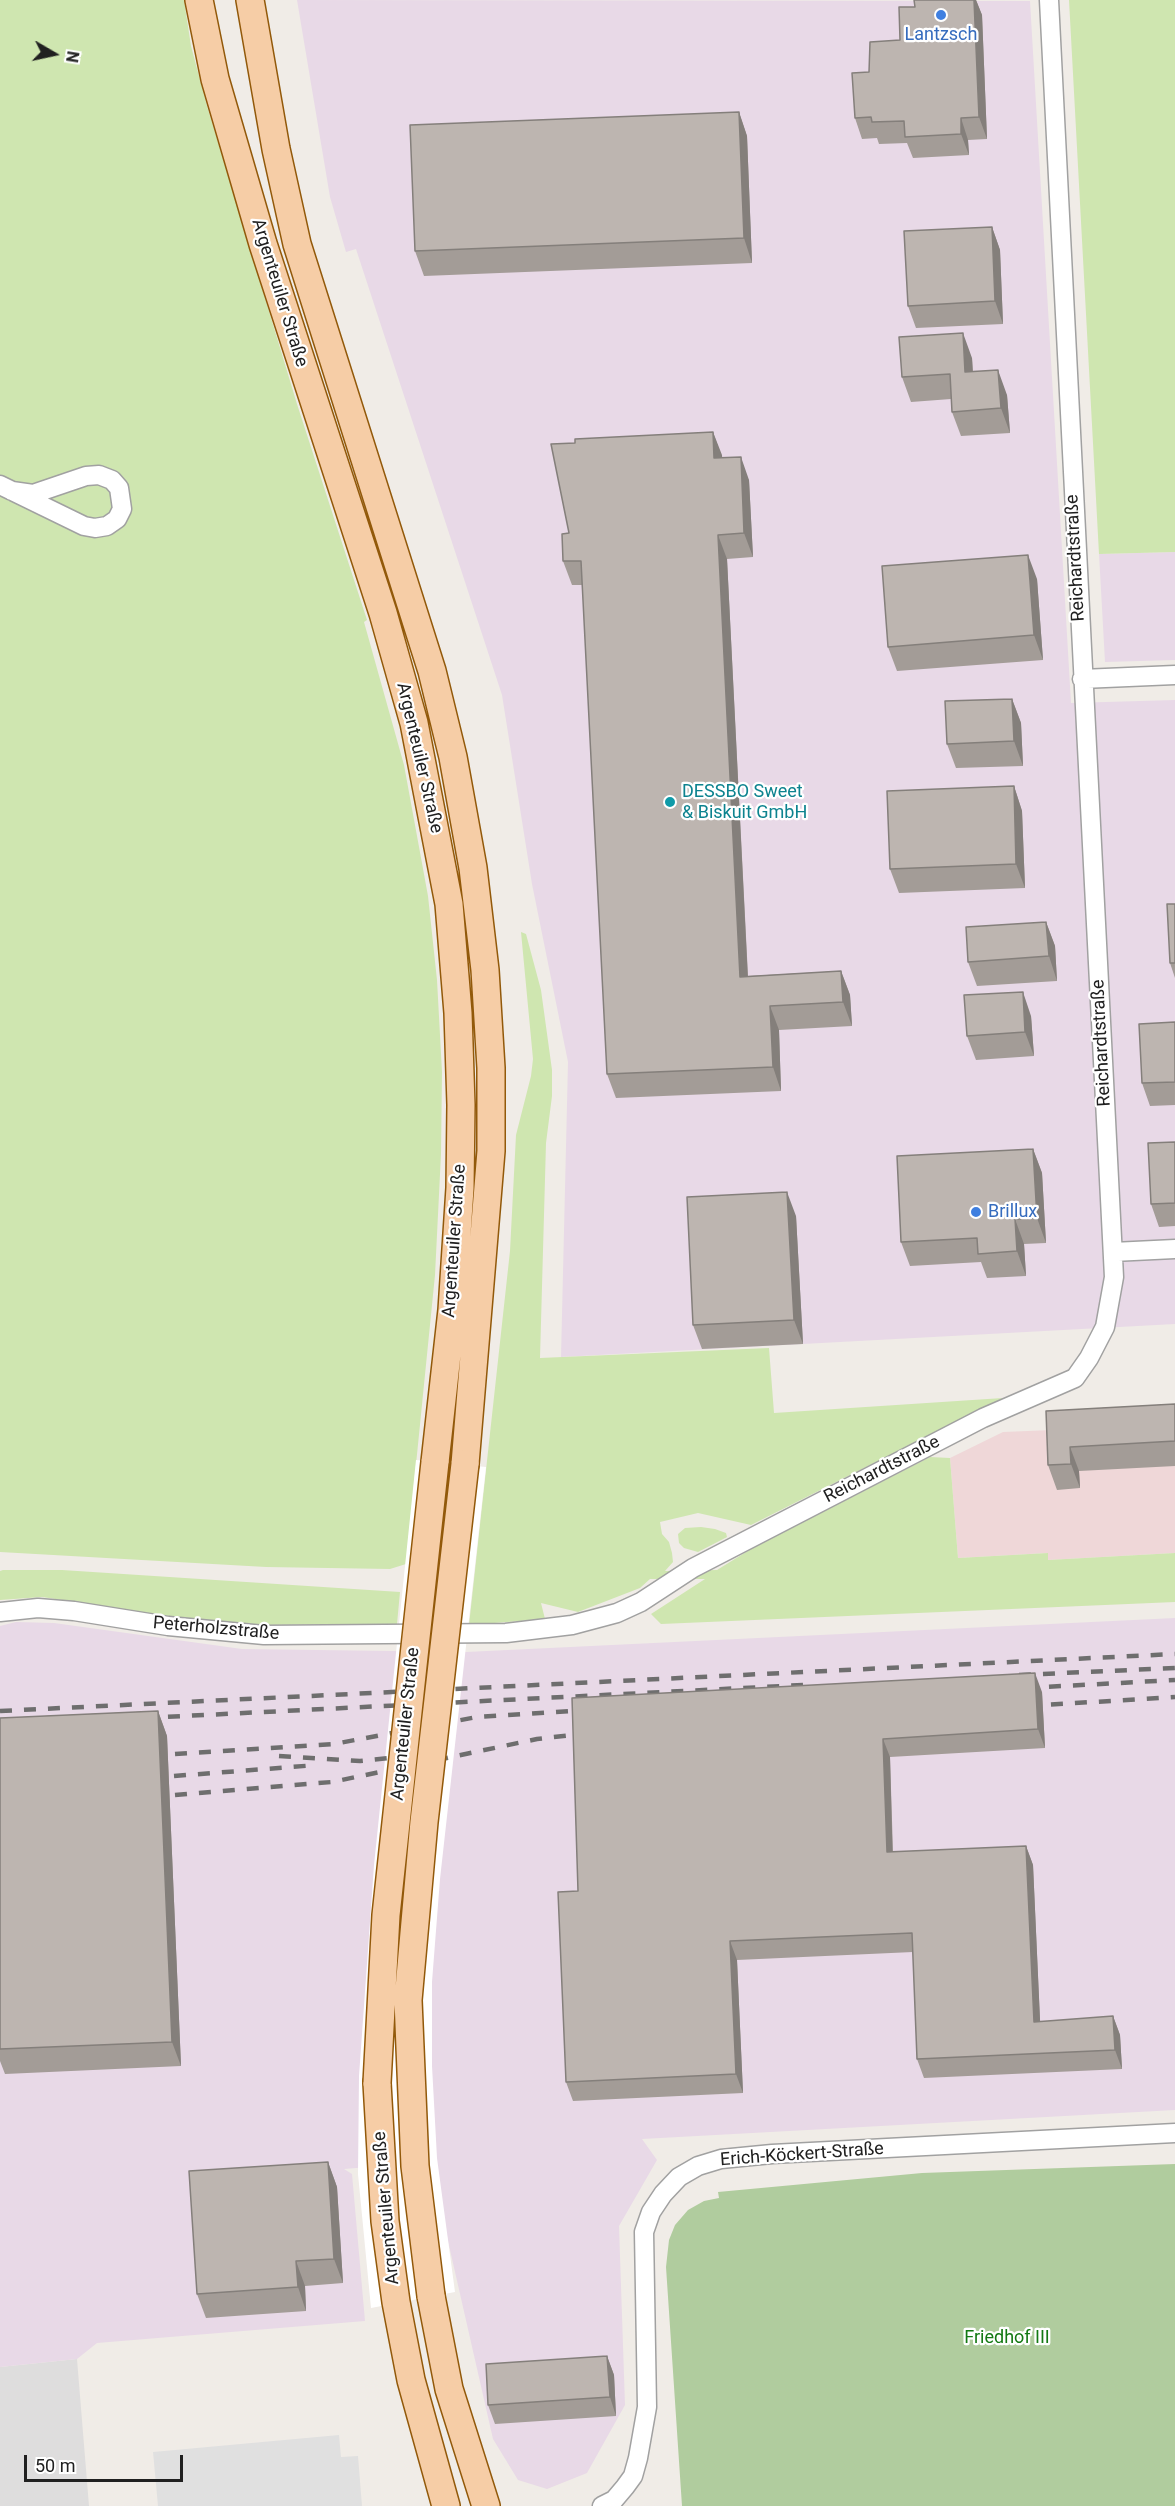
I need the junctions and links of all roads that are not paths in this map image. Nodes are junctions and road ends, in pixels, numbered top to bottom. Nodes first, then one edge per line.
1 (199, 0) edge
2 (250, 0) edge
3 (1049, 0) edge
4 (6, 488) edge
5 (1175, 675) edge
6 (1082, 679) junction
7 (1175, 1249) edge
8 (1113, 1252) junction
9 (0, 1612) edge
10 (434, 1634) joint
11 (1175, 2133) edge
12 (446, 2506) edge
13 (486, 2506) edge
14 (602, 2506) edge

1 - 12 main road, Argenteuiler Straße, bridge
2 - 13 main road, Argenteuiler Straße, bridge
3 - 6 street, Reichardtstraße
4 - 4 street
5 - 6 street
6 - 8 street, Reichardtstraße
7 - 8 street
8 - 10 street, Reichardtstraße
9 - 10 street, Peterholzstraße
11 - 14 street, Erich-Köckert-Straße

